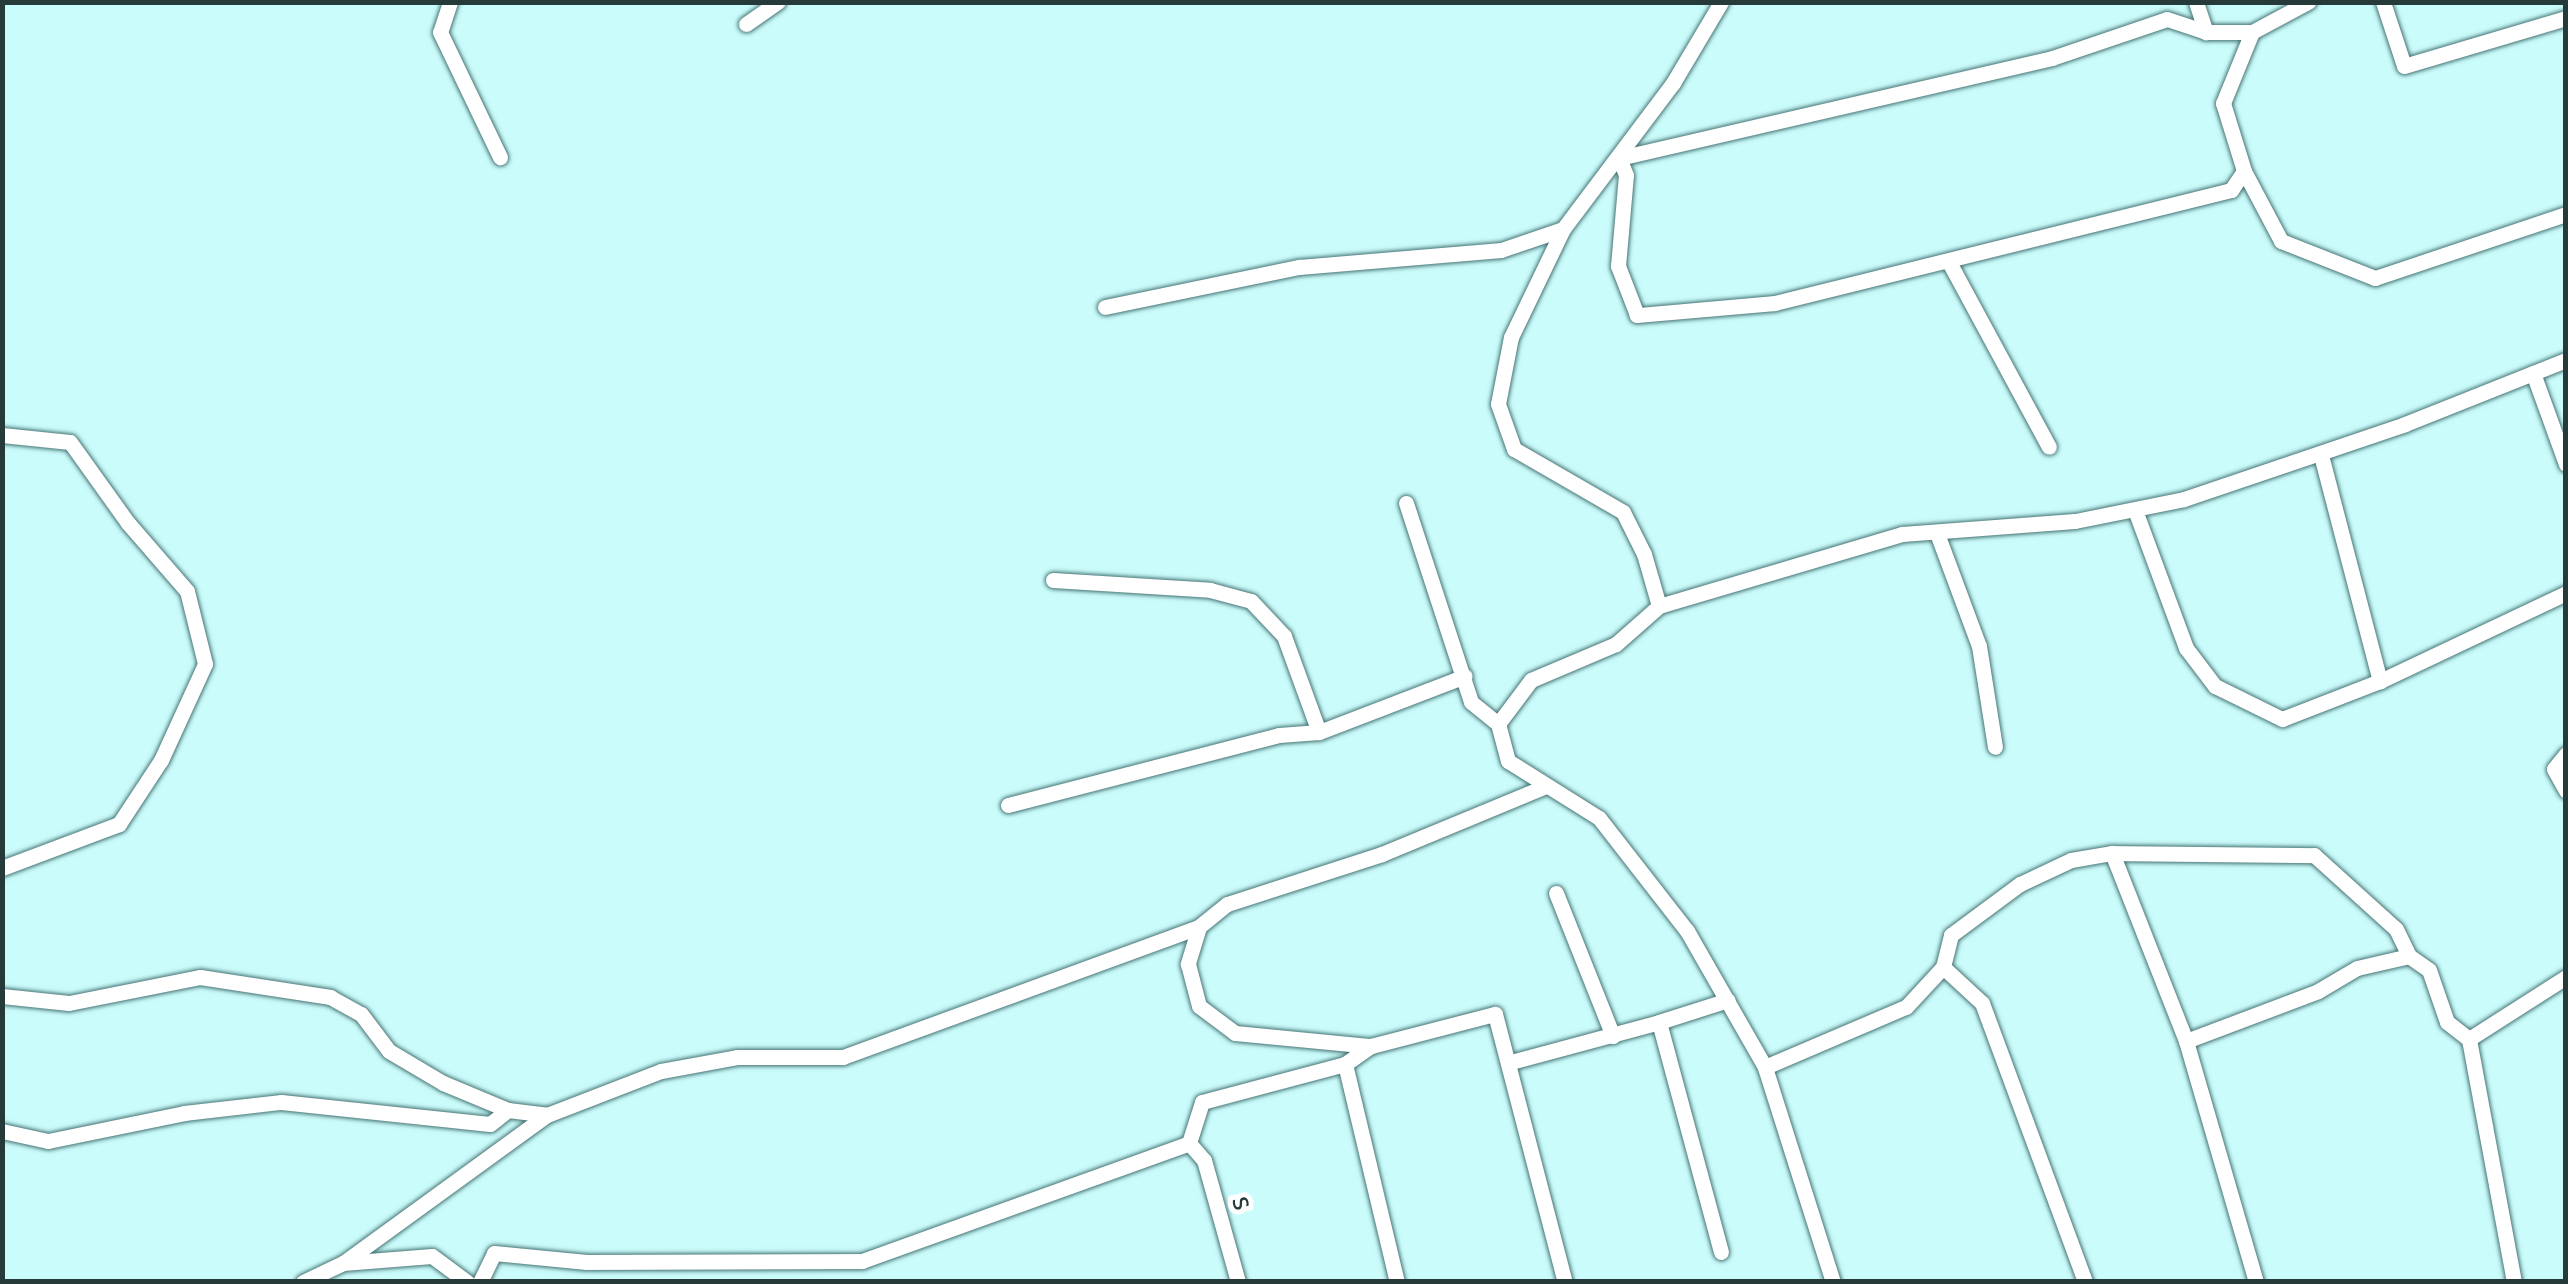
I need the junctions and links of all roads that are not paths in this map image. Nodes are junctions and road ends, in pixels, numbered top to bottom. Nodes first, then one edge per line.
1 (450, 2) edge
2 (778, 2) edge
3 (1721, 2) edge
4 (2196, 2) edge
5 (2308, 2) edge
6 (2383, 2) edge
7 (2566, 18) edge
8 (746, 24) dead end
9 (2206, 32) junction
10 (2252, 32) junction
11 (500, 157) dead end
12 (1619, 158) junction
13 (2244, 171) junction
14 (2566, 214) edge
15 (1562, 229) junction
16 (1949, 262) junction
17 (1105, 307) dead end
18 (2566, 360) edge
19 (2533, 373) junction
20 (2, 435) edge
21 (2049, 447) dead end
22 (2321, 455) junction
23 (2566, 464) edge
24 (1406, 503) dead end
25 (2135, 510) junction
26 (1938, 536) junction
27 (1052, 580) dead end
28 (2566, 594) edge
29 (1658, 606) junction
30 (1465, 676) junction
31 (2380, 681) junction
32 (1498, 724) junction
33 (1319, 732) junction
34 (1995, 746) dead end
35 (2566, 754) edge
36 (1546, 786) junction
37 (2566, 791) edge
38 (1008, 806) dead end
39 (2112, 853) junction
40 (2, 868) edge
41 (1556, 894) dead end
42 (1199, 928) junction
43 (2409, 956) junction
44 (1943, 967) junction
45 (2566, 977) edge
46 (2, 996) edge
47 (1728, 1000) junction
48 (1659, 1022) junction
49 (1613, 1036) junction
50 (2469, 1039) junction
51 (2186, 1041) junction
52 (1371, 1046) junction
53 (1511, 1062) junction
54 (1345, 1064) junction
55 (1766, 1067) junction
56 (508, 1110) junction
57 (547, 1115) junction
58 (2, 1131) edge
59 (1189, 1143) junction
60 (1721, 1252) dead end
61 (343, 1263) junction
62 (303, 1282) edge
63 (467, 1282) edge
64 (480, 1282) edge
65 (1238, 1282) edge
66 (1397, 1282) edge
67 (1565, 1282) edge
68 (1833, 1282) edge
69 (2085, 1282) edge
70 (2256, 1282) edge
71 (2514, 1282) edge

1 - 11 street
2 - 8 street
3 - 12 street
4 - 9 street
5 - 10 street
6 - 7 street
9 - 10 street
9 - 12 street
10 - 13 street
12 - 15 street
12 - 16 street
13 - 14 street
13 - 16 street
15 - 17 street
15 - 29 street
16 - 21 street
18 - 19 street
19 - 22 street
19 - 23 street
20 - 40 street
22 - 25 street
22 - 31 street
24 - 30 street
25 - 26 street
25 - 31 street
26 - 29 street
26 - 34 street
27 - 33 street
28 - 31 street
29 - 32 street
30 - 32 street
30 - 33 street
32 - 36 street
33 - 38 street
35 - 37 street
36 - 42 street
36 - 47 street
39 - 43 street
39 - 44 street
39 - 51 street
41 - 49 street
42 - 52 street
42 - 57 street
43 - 50 street
43 - 51 street
44 - 55 street
44 - 69 street
45 - 50 street
46 - 56 street
47 - 48 street
47 - 55 street
48 - 49 street
48 - 60 street
49 - 53 street
50 - 71 street
51 - 70 street
52 - 53 street
52 - 54 street
53 - 67 street
54 - 59 street
54 - 66 street
55 - 68 street
56 - 57 street
56 - 58 street
57 - 61 street
59 - 64 street
59 - 65 street, s
61 - 62 street
61 - 63 street

